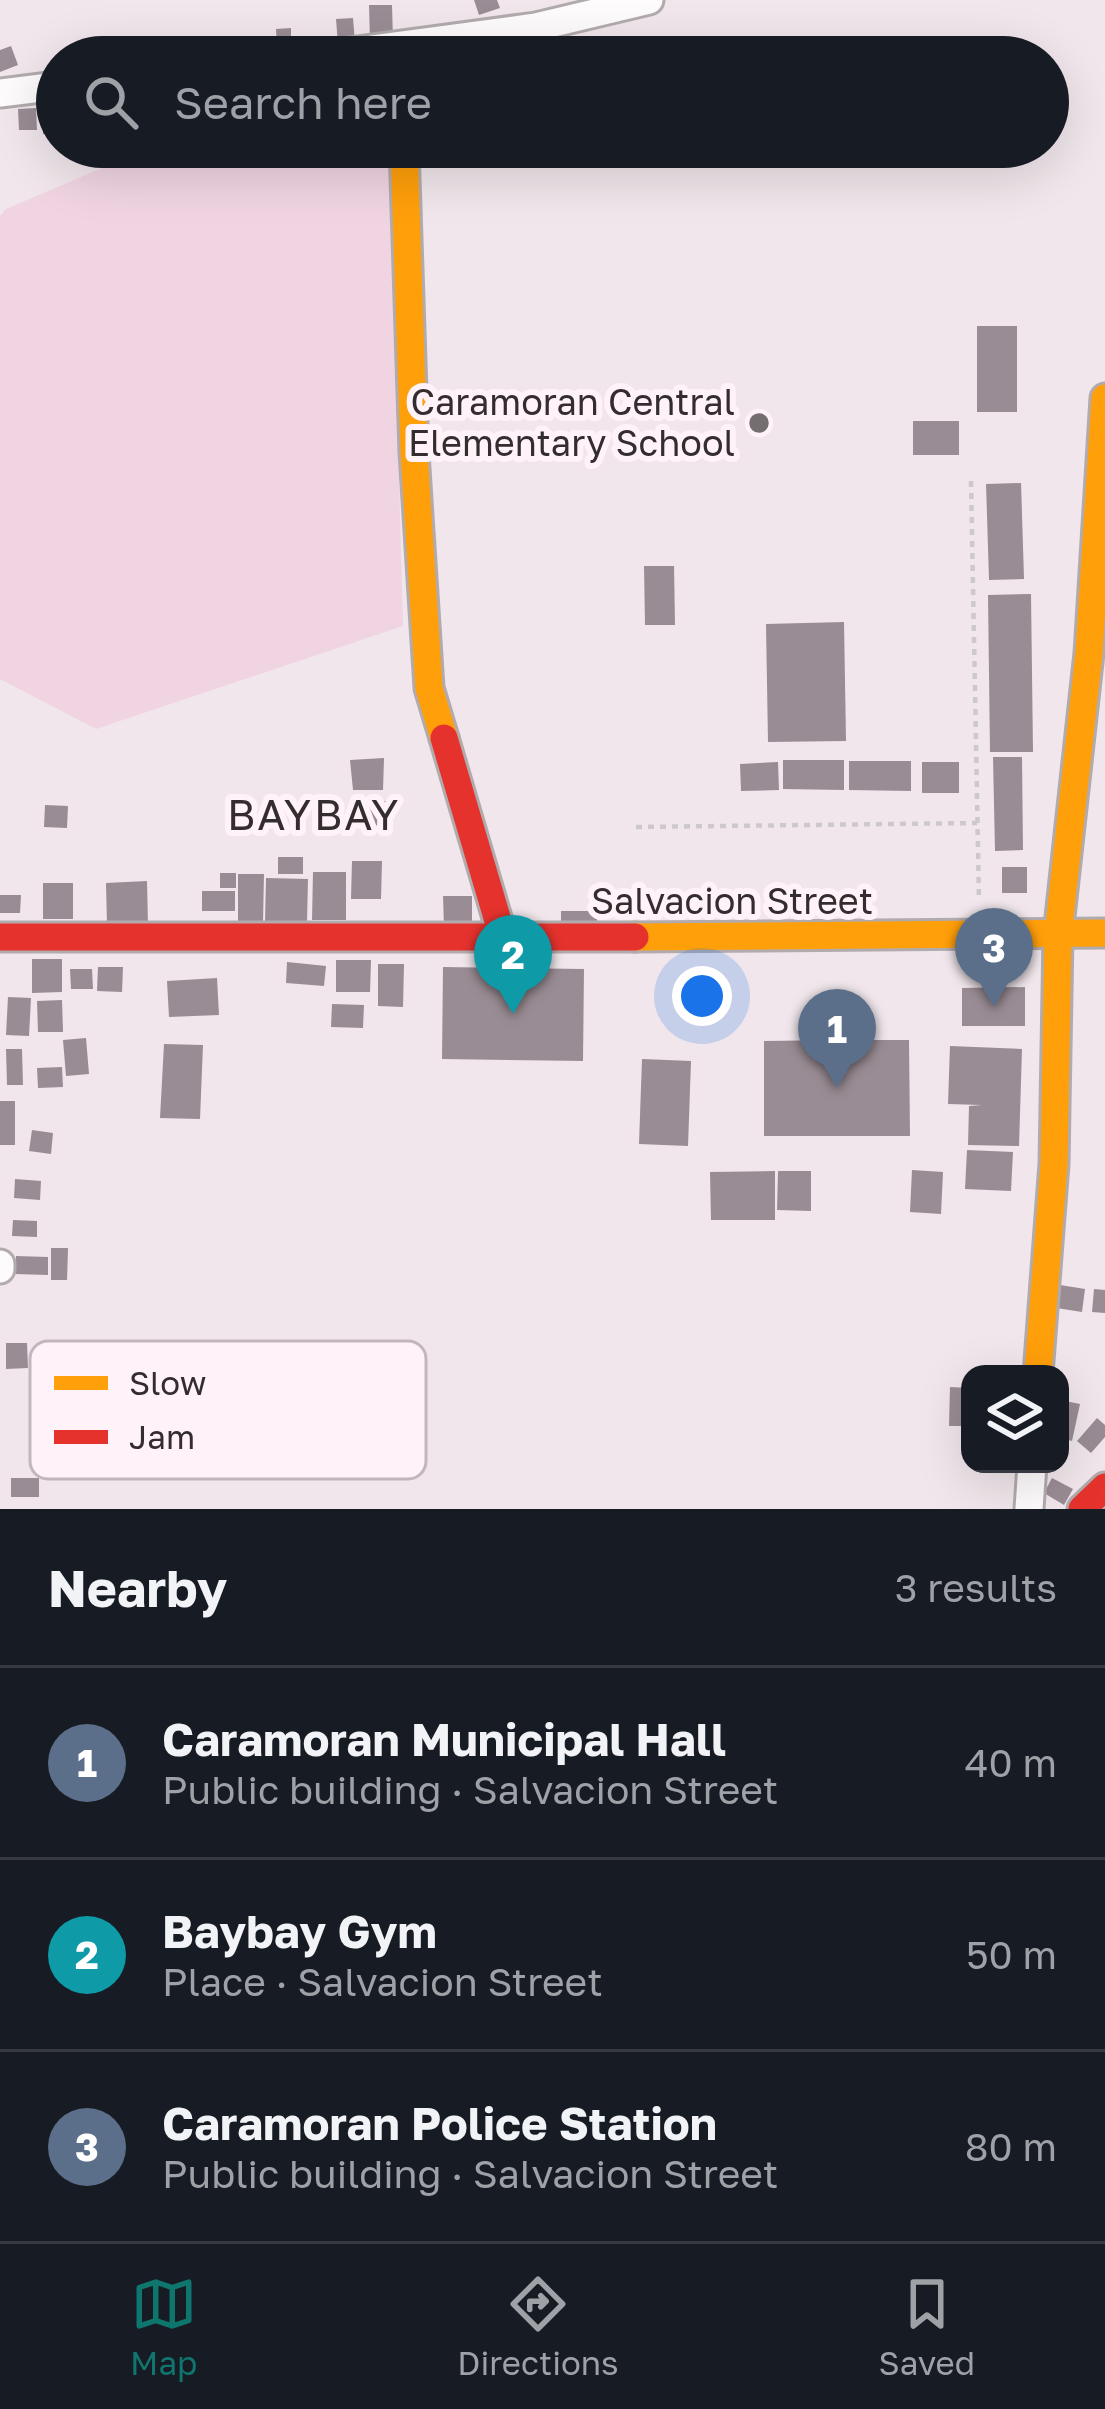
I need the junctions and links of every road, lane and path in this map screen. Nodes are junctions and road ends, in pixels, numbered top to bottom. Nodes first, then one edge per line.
1 (636, 1) edge
2 (533, 14) edge
3 (457, 36) edge
4 (36, 89) edge
5 (0, 93) edge
6 (405, 168) edge
7 (1105, 398) edge
8 (970, 481) dead end
9 (977, 824) junction
10 (636, 827) dead end
11 (1105, 933) edge
12 (980, 935) junction
13 (1058, 935) junction
14 (0, 937) edge
15 (503, 938) junction
16 (1039, 1365) edge
17 (1031, 1473) edge
18 (1105, 1486) edge
19 (1029, 1509) edge
20 (1082, 1509) edge

1 - 2 street
2 - 3 street
4 - 5 street
6 - 15 street
7 - 13 street
8 - 9 path
9 - 10 path
9 - 12 path
11 - 13 street, Salvacion Street
12 - 13 street, Salvacion Street
12 - 15 street, Salvacion Street
13 - 16 street
14 - 15 street, Salvacion Street
17 - 19 street
18 - 20 street

